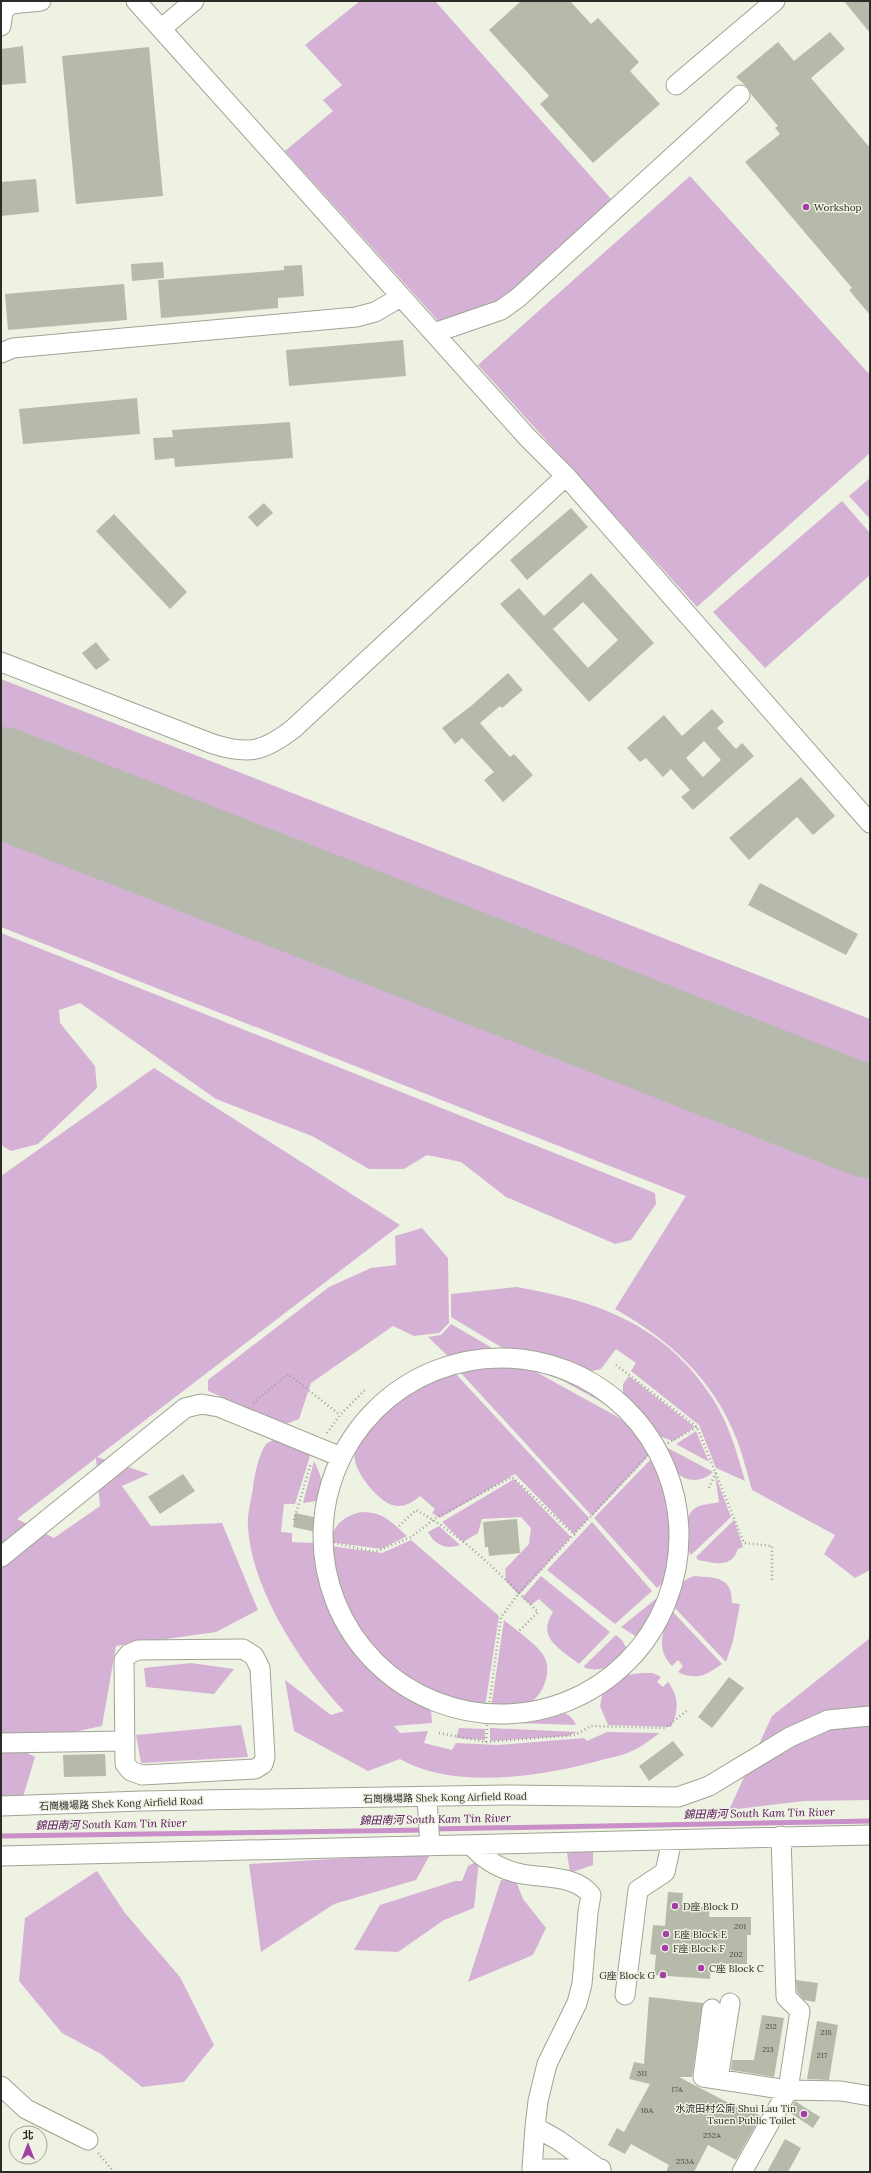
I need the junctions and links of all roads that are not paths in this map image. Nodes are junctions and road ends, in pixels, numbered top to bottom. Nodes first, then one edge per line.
1 (41, 1) edge
2 (136, 1) edge
3 (194, 1) edge
4 (775, 1) edge
5 (1, 26) edge
6 (161, 29) junction
7 (676, 85) dead end
8 (740, 95) dead end
9 (401, 297) junction
10 (434, 333) junction
11 (1, 353) edge
12 (566, 476) junction
13 (1, 662) edge
14 (870, 823) edge
15 (341, 1457) junction
16 (1, 1557) edge
17 (870, 1716) edge
18 (125, 1740) junction
19 (1, 1743) edge
20 (428, 1797) junction
21 (1, 1806) edge
22 (870, 1835) edge
23 (781, 1836) junction
24 (672, 1840) junction
25 (471, 1845) junction
26 (430, 1846) junction
27 (1, 1856) edge
28 (624, 1995) dead end
29 (730, 2003) dead end
30 (712, 2009) dead end
31 (710, 2078) junction
32 (1, 2086) edge
33 (788, 2090) junction
34 (870, 2096) edge
35 (535, 2127) junction
36 (88, 2140) road end
37 (604, 2171) edge
38 (742, 2172) edge

1 - 5 street
2 - 6 street
3 - 6 street
4 - 7 street
6 - 9 street
8 - 10 street
9 - 10 street
9 - 11 street
10 - 12 street
12 - 13 street
12 - 14 street
15 - 15 street
15 - 16 street
17 - 20 street, 石崗機場路 Shek Kong Airfield Road
18 - 18 street
18 - 19 street
20 - 21 street, 石崗機場路 Shek Kong Airfield Road
20 - 26 street
22 - 23 street
23 - 24 street
23 - 33 street
24 - 25 street
24 - 28 street
25 - 26 street
25 - 35 street
26 - 27 street
29 - 31 street
30 - 31 street
31 - 33 street
32 - 36 street
33 - 34 street
33 - 38 street
35 - 37 street
35 - 37 street

